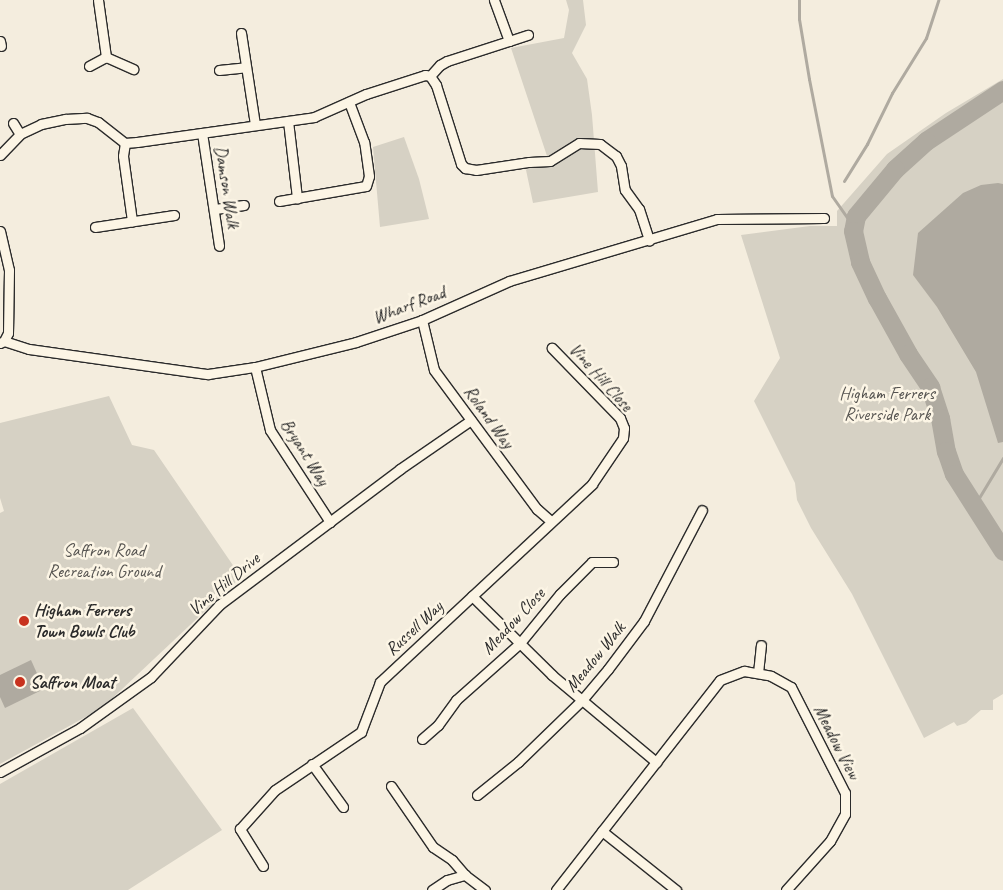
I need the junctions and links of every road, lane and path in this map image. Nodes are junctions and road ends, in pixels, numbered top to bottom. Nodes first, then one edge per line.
1 (98, 0) edge
2 (494, 0) edge
3 (241, 33) dead end
4 (528, 36) dead end
5 (0, 41) edge
6 (509, 41) junction
7 (1, 46) edge
8 (106, 57) junction
9 (89, 66) dead end
10 (246, 66) junction
11 (133, 69) dead end
12 (219, 70) dead end
13 (430, 76) junction
14 (349, 102) junction
15 (288, 121) junction
16 (14, 123) dead end
17 (255, 125) junction
18 (202, 133) junction
19 (20, 134) junction
20 (125, 143) junction
21 (0, 155) edge
22 (297, 198) junction
23 (279, 201) dead end
24 (244, 205) dead end
25 (215, 209) junction
26 (174, 215) dead end
27 (824, 218) dead end
28 (132, 221) junction
29 (95, 227) dead end
30 (0, 231) edge
31 (649, 240) junction
32 (219, 246) dead end
33 (422, 320) junction
34 (2, 342) edge
35 (552, 348) dead end
36 (254, 367) junction
37 (471, 420) junction
38 (702, 510) dead end
39 (551, 521) junction
40 (330, 522) junction
41 (613, 562) dead end
42 (472, 596) junction
43 (520, 643) junction
44 (761, 645) dead end
45 (758, 674) junction
46 (582, 700) junction
47 (422, 738) dead end
48 (656, 762) junction
49 (312, 764) junction
50 (0, 772) edge
51 (391, 786) dead end
52 (477, 795) dead end
53 (343, 807) dead end
54 (602, 831) junction
55 (263, 866) dead end
56 (465, 876) junction
57 (432, 890) edge
58 (485, 890) edge
59 (556, 890) edge
60 (676, 890) edge
61 (786, 890) edge

1 - 8 street
2 - 6 street
3 - 10 street
4 - 6 street
5 - 7 street
6 - 13 street
8 - 9 street
8 - 11 street
10 - 12 street
10 - 17 street
13 - 14 street
13 - 31 street
14 - 15 street
14 - 22 street
15 - 17 street
15 - 22 street
16 - 19 street
17 - 18 street
18 - 20 street
18 - 25 street, Damson Walk
19 - 20 street
19 - 21 street
20 - 28 street
22 - 23 street
24 - 25 street
25 - 32 street, Damson Walk
26 - 28 street
27 - 31 street, Wharf Road
28 - 29 street
30 - 34 street
31 - 33 street, Wharf Road
33 - 36 street, Wharf Road
33 - 37 street, Roland Way
34 - 36 street, Wharf Road
35 - 39 street, Vine Hill Close
36 - 40 street, Bryant Way
37 - 39 street, Roland Way
37 - 40 street, Vine Hill Drive
38 - 46 street, Meadow Walk
39 - 42 street, Russell Way
40 - 50 street, Vine Hill Drive
41 - 43 street, Meadow Close
42 - 43 street
42 - 49 street, Russell Way
43 - 46 street
43 - 47 street, Meadow Close
44 - 45 street
45 - 48 street, Meadow View
45 - 61 street, Meadow View
46 - 48 street
46 - 52 street, Meadow Walk
48 - 54 street, Meadow View
49 - 53 street
49 - 55 street, Russell Way
51 - 56 street
54 - 59 street, Meadow View
54 - 60 street
56 - 57 street
56 - 58 street

